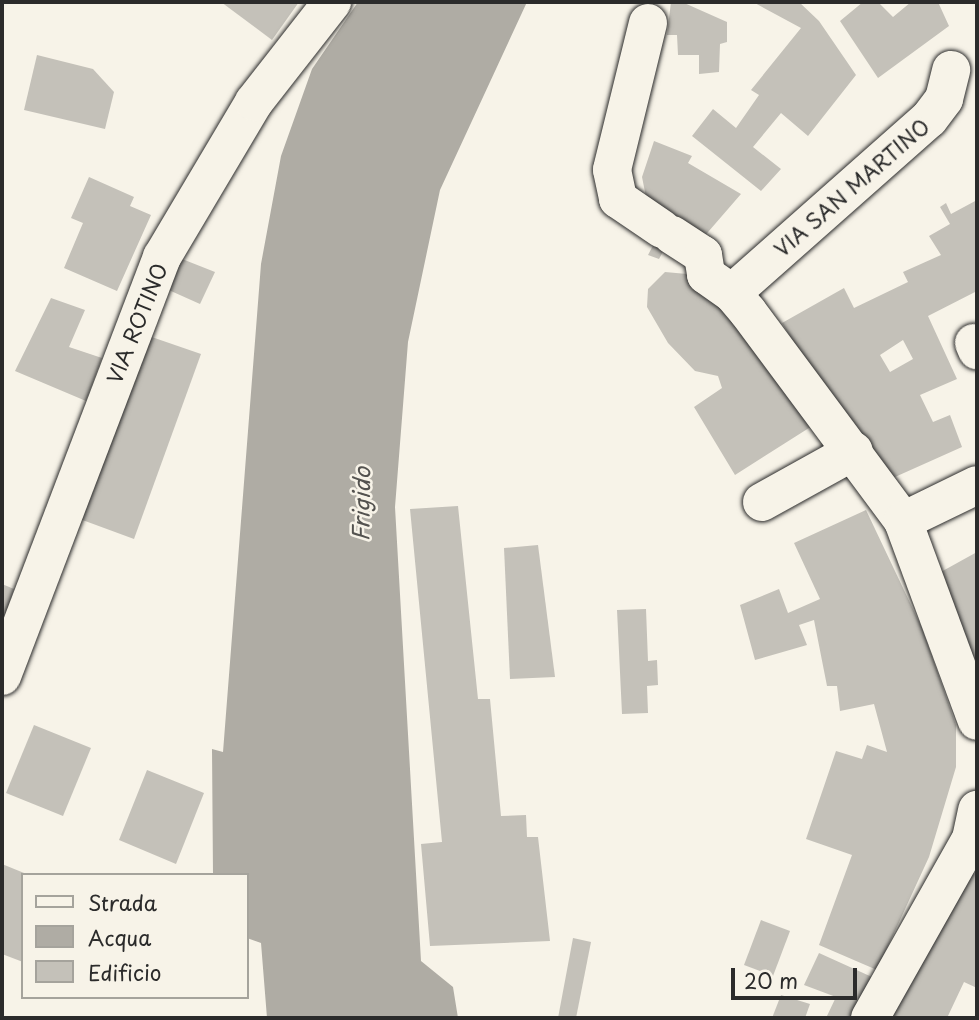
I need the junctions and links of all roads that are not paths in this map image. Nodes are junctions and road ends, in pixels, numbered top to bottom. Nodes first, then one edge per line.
1 (330, 5) edge
2 (648, 23) dead end
3 (951, 70) dead end
4 (740, 303) junction
5 (854, 451) junction
6 (977, 485) edge
7 (762, 502) dead end
8 (904, 520) junction
9 (2, 676) edge
10 (977, 721) edge
11 (975, 832) edge
12 (870, 1018) edge

1 - 9 street, VIA ROTINO
2 - 4 street
3 - 4 street, VIA SAN MARTINO
4 - 5 street
5 - 7 street
5 - 8 street
6 - 8 street
8 - 10 street
11 - 12 street

